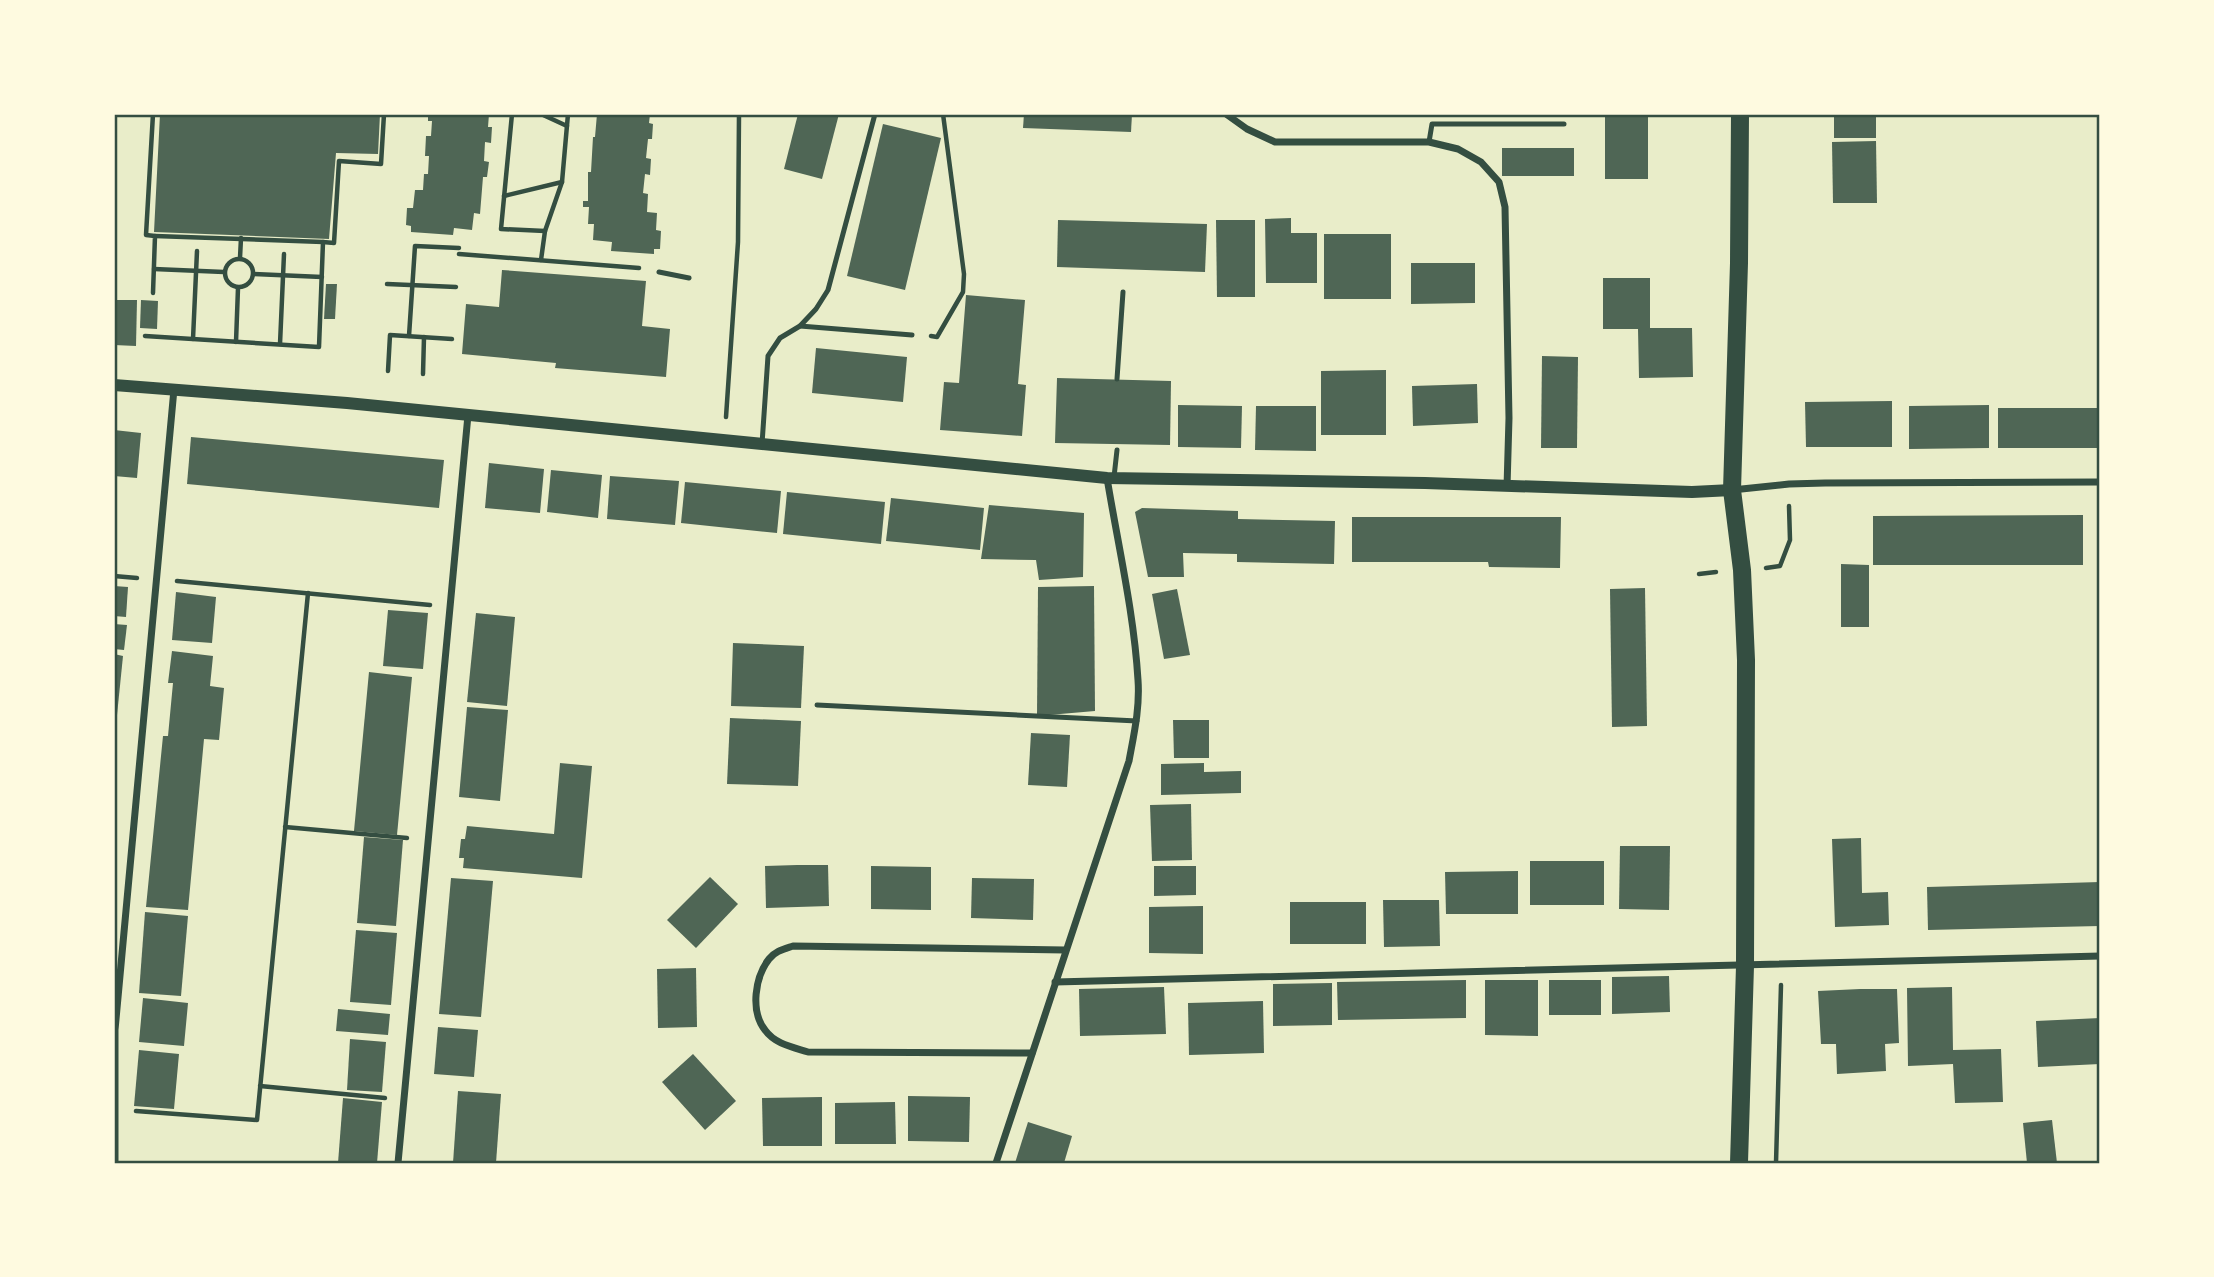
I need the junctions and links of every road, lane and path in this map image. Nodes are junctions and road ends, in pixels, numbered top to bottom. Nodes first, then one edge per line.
1 (153, 114) edge
2 (384, 114) edge
3 (512, 114) edge
4 (541, 114) edge
5 (568, 114) edge
6 (739, 114) edge
7 (875, 114) edge
8 (943, 114) edge
9 (1226, 114) edge
10 (1740, 114) edge
11 (1564, 124) dead end
12 (567, 126) junction
13 (1429, 142) junction
14 (562, 182) junction
15 (504, 196) junction
16 (545, 231) junction
17 (155, 236) junction
18 (241, 238) junction
19 (323, 242) junction
20 (197, 251) dead end
21 (284, 254) dead end
22 (240, 258) junction
23 (541, 260) junction
24 (153, 269) junction
25 (195, 271) junction
26 (224, 272) junction
27 (660, 272) joint
28 (254, 274) junction
29 (283, 275) junction
30 (321, 276) junction
31 (689, 278) dead end
32 (387, 284) dead end
33 (412, 285) junction
34 (456, 287) dead end
35 (238, 288) junction
36 (1123, 292) dead end
37 (153, 293) dead end
38 (800, 326) junction
39 (912, 335) joint
40 (145, 336) dead end
41 (409, 336) junction
42 (425, 337) junction
43 (192, 339) junction
44 (452, 339) dead end
45 (236, 342) junction
46 (280, 344) junction
47 (388, 371) dead end
48 (423, 374) dead end
49 (1117, 380) dead end
50 (114, 385) edge
51 (174, 389) junction
52 (468, 415) junction
53 (725, 440) junction
54 (762, 444) junction
55 (1117, 450) dead end
56 (1111, 478) junction
57 (2100, 482) edge
58 (1507, 487) junction
59 (1732, 490) junction
60 (114, 576) edge
61 (156, 579) junction
62 (308, 593) junction
63 (451, 607) junction
64 (817, 705) dead end
65 (1137, 721) junction
66 (285, 827) junction
67 (428, 840) junction
68 (1065, 950) junction
69 (2100, 956) edge
70 (1782, 964) junction
71 (1745, 966) junction
72 (1055, 982) junction
73 (1032, 1053) junction
74 (260, 1086) junction
75 (404, 1099) junction
76 (115, 1109) edge
77 (115, 1163) edge
78 (398, 1163) edge
79 (996, 1163) edge
80 (1738, 1163) edge
81 (1776, 1163) edge

1 - 17 path
2 - 19 path
3 - 15 path
4 - 12 path
5 - 12 path
6 - 53 path
7 - 38 lane
8 - 39 path
9 - 13 street
10 - 59 main road
11 - 13 lane
12 - 14 path
13 - 58 street
14 - 15 path
14 - 16 path
15 - 16 path
16 - 23 path
17 - 18 path
17 - 24 path
18 - 19 path
18 - 22 path
19 - 30 path
20 - 25 path
21 - 29 path
22 - 26 path
22 - 28 path
23 - 27 path
23 - 33 path
24 - 25 path
24 - 37 path
25 - 26 path
25 - 43 path
26 - 35 path
27 - 31 lane
28 - 29 path
28 - 35 path
29 - 30 path
29 - 46 path
30 - 46 path
32 - 33 path
33 - 34 path
33 - 41 path
35 - 45 path
36 - 49 lane
38 - 39 lane
38 - 54 lane
40 - 43 path
41 - 42 path
41 - 47 path
42 - 44 path
42 - 48 path
43 - 45 path
45 - 46 path
50 - 51 street
51 - 52 street
51 - 61 street
52 - 53 street
52 - 63 street
53 - 54 street
54 - 56 street
55 - 56 lane
56 - 58 street
56 - 65 street
57 - 59 street
58 - 59 street
59 - 71 main road
60 - 61 path
61 - 62 path
61 - 76 street
62 - 63 path
62 - 66 path
63 - 67 street
64 - 65 lane
65 - 68 street
66 - 67 path
66 - 74 path
67 - 75 street
68 - 72 street
68 - 73 street
69 - 70 street
70 - 71 street
70 - 81 path
71 - 72 street
71 - 80 main road
72 - 73 street
73 - 79 street
74 - 75 path
74 - 76 path
75 - 78 street
76 - 77 street

